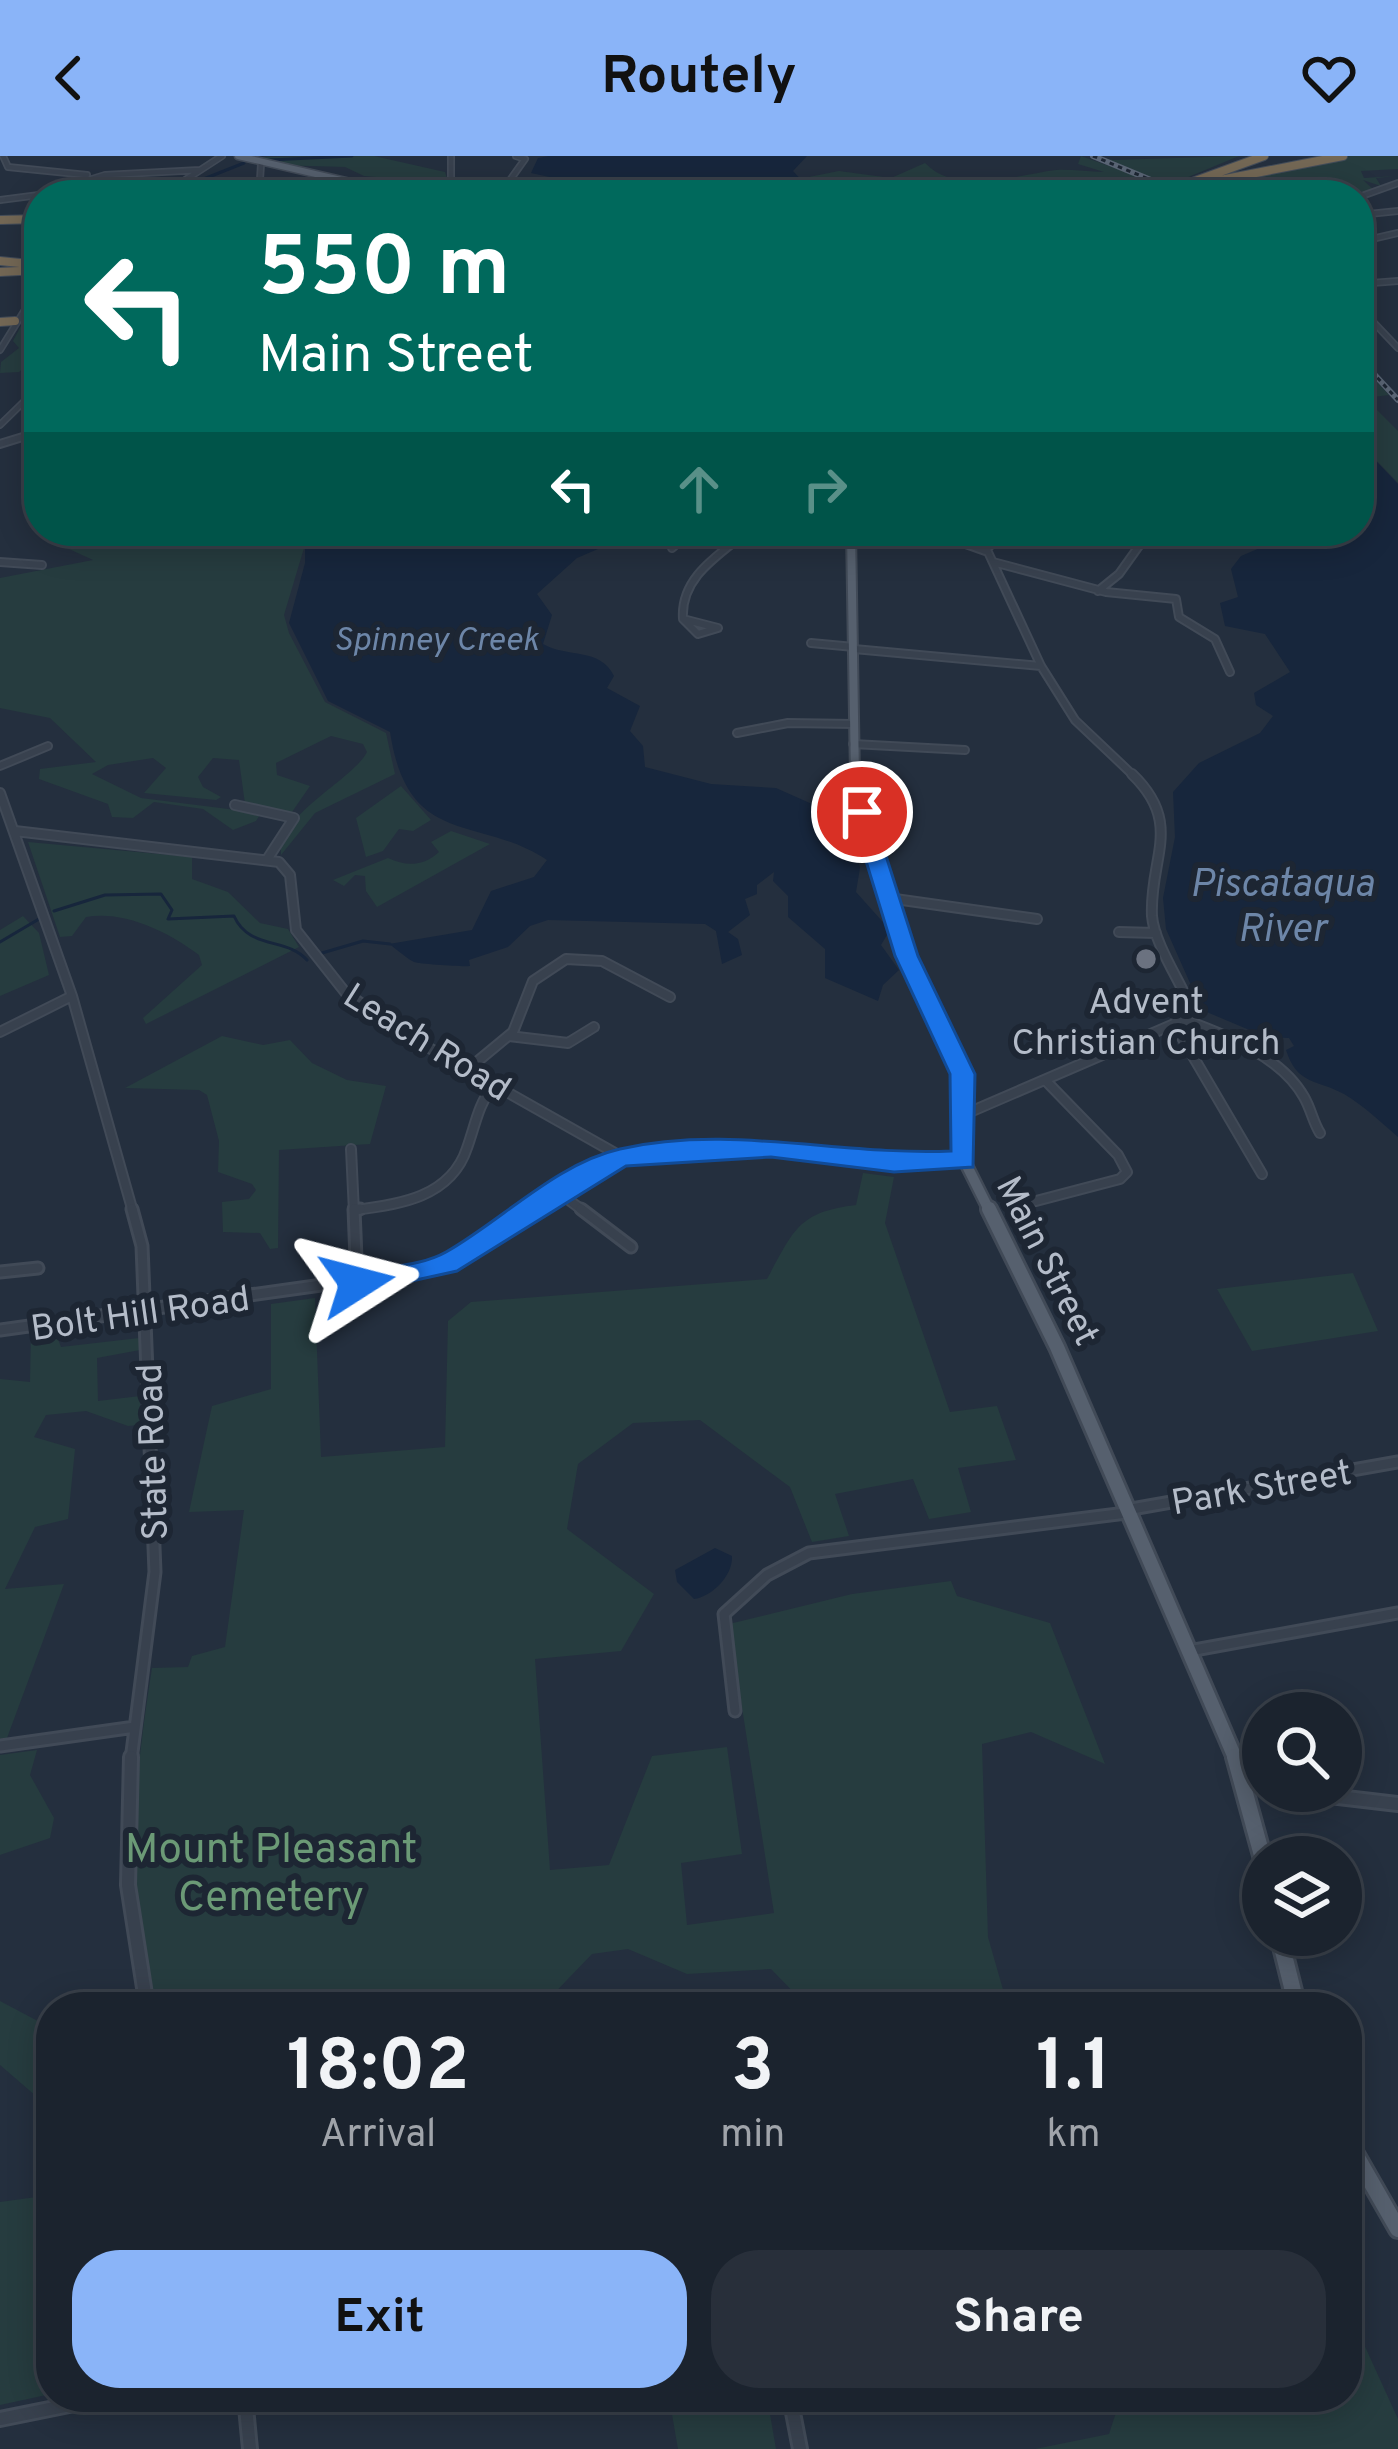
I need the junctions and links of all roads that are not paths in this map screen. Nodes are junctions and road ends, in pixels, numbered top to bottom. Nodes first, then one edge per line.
1 (3, 156) edge
2 (222, 156) edge
3 (516, 156) edge
4 (1246, 156) edge
5 (1264, 156) edge
6 (1282, 156) edge
7 (1342, 156) edge
8 (244, 157) edge
9 (525, 158) edge
10 (261, 164) junction
11 (200, 170) junction
12 (105, 175) junction
13 (88, 180) edge
14 (185, 180) edge
15 (263, 180) edge
16 (336, 180) edge
17 (1196, 180) edge
18 (1199, 180) edge
19 (1216, 180) edge
20 (1220, 180) edge
21 (1388, 202) dead end
22 (1398, 211) edge
23 (24, 307) edge
24 (0, 322) edge
25 (15, 322) junction
26 (1374, 322) edge
27 (1398, 327) edge
28 (1381, 329) junction
29 (1398, 348) edge
30 (0, 350) edge
31 (24, 402) edge
32 (0, 425) edge
33 (674, 546) edge
34 (731, 546) edge
35 (851, 546) edge
36 (974, 546) edge
37 (990, 546) edge
38 (1139, 546) edge
39 (672, 548) dead end
40 (986, 550) junction
41 (0, 562) edge
42 (993, 562) junction
43 (42, 565) dead end
44 (1098, 590) junction
45 (683, 619) junction
46 (811, 643) dead end
47 (854, 648) junction
48 (1042, 666) junction
49 (1230, 672) dead end
50 (854, 724) junction
51 (737, 733) dead end
52 (853, 744) junction
53 (48, 746) dead end
54 (965, 750) dead end
55 (0, 766) edge
56 (0, 793) edge
57 (235, 806) dead end
58 (15, 831) junction
59 (268, 858) junction
60 (888, 898) junction
61 (1037, 919) dead end
62 (1120, 932) dead end
63 (1156, 933) junction
64 (72, 997) junction
65 (670, 997) dead end
66 (1178, 1021) junction
67 (595, 1027) dead end
68 (0, 1032) edge
69 (509, 1036) junction
70 (467, 1070) junction
71 (1045, 1080) junction
72 (493, 1085) junction
73 (963, 1115) junction
74 (1320, 1133) dead end
75 (351, 1149) dead end
76 (622, 1157) junction
77 (964, 1160) junction
78 (1262, 1174) dead end
79 (558, 1192) junction
80 (1036, 1201) dead end
81 (354, 1210) junction
82 (631, 1247) dead end
83 (38, 1268) dead end
84 (0, 1272) edge
85 (357, 1283) junction
86 (145, 1312) junction
87 (0, 1330) edge
88 (1398, 1462) edge
89 (1125, 1511) junction
90 (1398, 1613) edge
91 (1189, 1651) junction
92 (735, 1712) dead end
93 (136, 1727) junction
94 (0, 1746) edge
95 (1242, 1777) edge
96 (1362, 1800) edge
97 (1398, 1804) edge
98 (1285, 1956) edge
99 (144, 1992) edge
100 (1294, 1992) edge
101 (1362, 2182) edge
102 (1398, 2230) edge
103 (38, 2412) edge
104 (246, 2412) edge
105 (793, 2412) edge
106 (0, 2420) edge
107 (250, 2449) edge
108 (800, 2449) edge

1 - 12 street
2 - 11 street
3 - 9 street
4 - 17 highway
5 - 18 highway
6 - 19 highway
7 - 20 highway
8 - 10 main road
10 - 15 street
10 - 16 main road
11 - 12 street
11 - 14 street
12 - 13 street
21 - 22 street
23 - 25 street
24 - 25 highway
25 - 30 street
26 - 28 street
27 - 28 street
28 - 29 street
31 - 32 street
33 - 39 street
34 - 45 street
35 - 47 main road, Main Street
36 - 40 street
37 - 40 street
38 - 44 street
40 - 42 street
41 - 43 street
42 - 44 street
42 - 48 street
44 - 49 street
45 - 45 street
46 - 47 street
47 - 48 street
47 - 50 main road, Main Street
48 - 63 street
50 - 51 street
50 - 52 main road, Main Street
52 - 54 street
52 - 60 main road, Main Street
53 - 55 street
56 - 58 street, State Road
57 - 59 street
58 - 59 street
58 - 64 street, State Road
59 - 70 street, Leach Road
60 - 61 street
60 - 73 main road, Main Street
62 - 63 street
63 - 66 street
64 - 68 street
64 - 86 street, State Road
65 - 69 street
66 - 71 street
66 - 74 street
66 - 78 street
67 - 69 street
69 - 70 street
70 - 72 street, Leach Road
71 - 73 street
71 - 80 street
72 - 76 street, Leach Road
72 - 81 street
73 - 77 main road, Main Street
75 - 81 street
76 - 77 street, Bolt Hill Road
76 - 79 street, Bolt Hill Road
77 - 89 main road, Main Street
79 - 82 street
79 - 85 street, Bolt Hill Road
81 - 85 street
83 - 84 street
85 - 86 street, Bolt Hill Road
86 - 87 street, Bolt Hill Road
86 - 93 street, State Road
88 - 89 street, Park Street
89 - 91 main road, Main Street
89 - 92 street, Park Street
90 - 91 street
91 - 95 main road, Main Street
93 - 94 street
93 - 99 street, State Road
96 - 97 street
98 - 100 main road
101 - 102 main road
103 - 106 street
104 - 107 street
105 - 108 street

